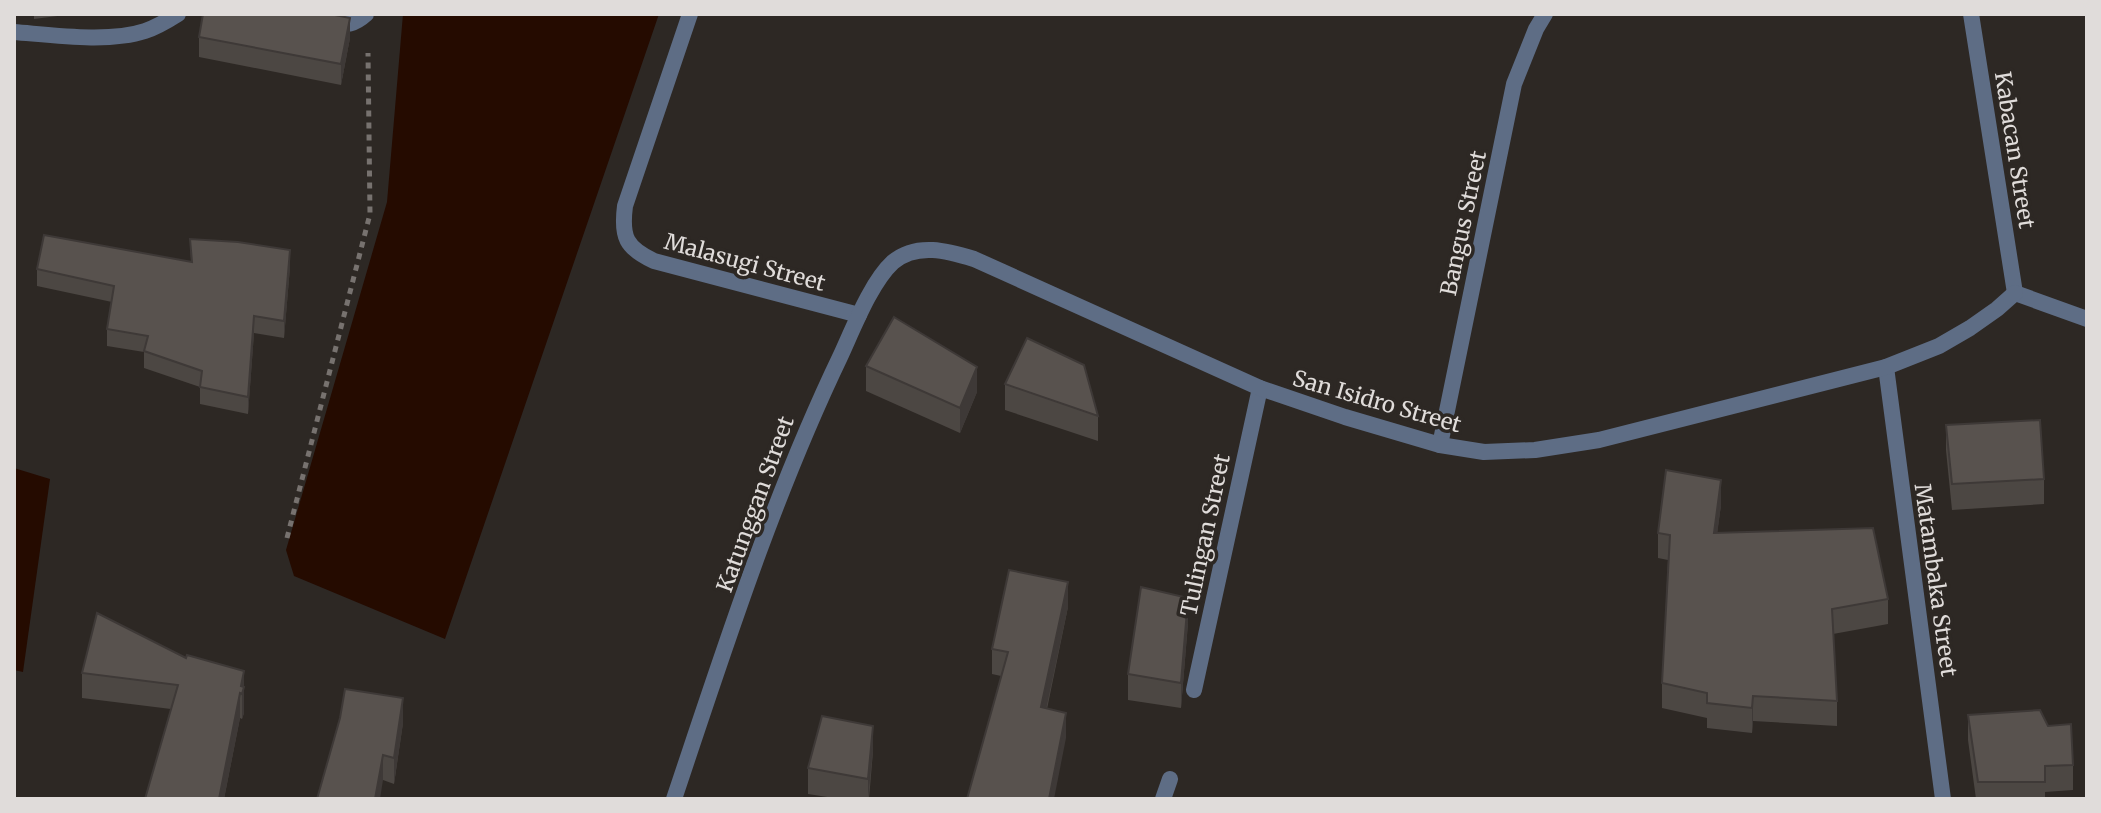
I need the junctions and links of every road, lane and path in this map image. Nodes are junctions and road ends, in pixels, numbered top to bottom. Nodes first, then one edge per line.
1 (178, 14) edge
2 (366, 14) edge
3 (690, 14) edge
4 (1545, 14) edge
5 (1971, 14) edge
6 (314, 19) edge
7 (14, 32) edge
8 (368, 45) dead end
9 (918, 250) joint
10 (2015, 293) junction
11 (859, 315) junction
12 (2087, 319) edge
13 (1886, 367) junction
14 (1260, 388) junction
15 (1440, 445) junction
16 (287, 538) dead end
17 (1194, 690) dead end
18 (1170, 779) dead end
19 (674, 799) edge
20 (1163, 799) edge
21 (1943, 799) edge

1 - 7 street
2 - 6 street
3 - 11 street, Malasugi Street
4 - 15 street, Bangus Street
5 - 10 street, Kabacan Street
8 - 16 path
9 - 11 street, Katunggan Street
9 - 14 street, San Isidro Street
10 - 12 street
10 - 13 street, San Isidro Street
11 - 19 street, Katunggan Street
13 - 15 street, San Isidro Street
13 - 21 street, Matambaka Street
14 - 15 street, San Isidro Street
14 - 17 street, Tulingan Street
18 - 20 street

